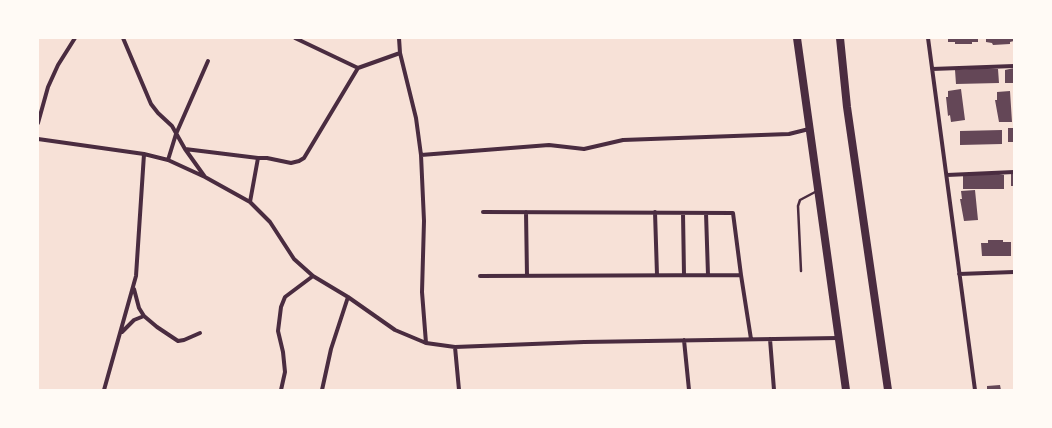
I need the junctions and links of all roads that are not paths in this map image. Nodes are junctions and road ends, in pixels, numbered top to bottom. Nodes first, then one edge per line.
1 (75, 38) edge
2 (123, 38) edge
3 (295, 38) edge
4 (399, 38) edge
5 (797, 38) edge
6 (840, 38) edge
7 (928, 38) edge
8 (400, 53) junction
9 (208, 61) dead end
10 (1014, 66) edge
11 (358, 68) junction
12 (932, 69) junction
13 (38, 123) edge
14 (809, 129) junction
15 (176, 134) junction
16 (38, 139) edge
17 (185, 149) junction
18 (144, 154) junction
19 (421, 155) junction
20 (258, 158) junction
21 (168, 160) junction
22 (1014, 172) edge
23 (947, 175) junction
24 (205, 177) junction
25 (818, 191) junction
26 (250, 202) junction
27 (483, 212) dead end
28 (526, 212) junction
29 (655, 212) junction
30 (683, 212) junction
31 (706, 213) junction
32 (801, 271) dead end
33 (1014, 272) edge
34 (959, 274) junction
35 (657, 275) junction
36 (684, 275) junction
37 (708, 275) junction
38 (741, 275) junction
39 (313, 276) junction
40 (480, 276) dead end
41 (528, 276) junction
42 (133, 286) junction
43 (348, 297) junction
44 (144, 316) junction
45 (200, 333) dead end
46 (120, 334) junction
47 (838, 338) junction
48 (751, 339) junction
49 (770, 339) junction
50 (684, 340) junction
51 (426, 343) junction
52 (456, 347) junction
53 (105, 390) edge
54 (281, 390) edge
55 (322, 390) edge
56 (459, 390) edge
57 (689, 390) edge
58 (774, 390) edge
59 (846, 390) edge
60 (888, 390) edge
61 (975, 390) edge

1 - 13 street
2 - 15 street
3 - 11 street
4 - 8 street
5 - 14 main road
6 - 60 main road
7 - 12 street
8 - 11 street
8 - 19 street
9 - 15 street
10 - 12 street
11 - 20 street
12 - 23 street
14 - 19 street
14 - 25 main road
15 - 17 street
15 - 21 street
16 - 18 street
17 - 20 street
17 - 24 street
18 - 21 street
18 - 42 street
19 - 51 street
20 - 26 street
21 - 24 street
22 - 23 street
23 - 34 street
24 - 26 street
25 - 32 lane
25 - 47 main road
26 - 39 street
27 - 28 street
28 - 29 street
28 - 41 street
29 - 30 street
29 - 35 street
30 - 31 street
30 - 36 street
31 - 37 street
31 - 38 street
33 - 34 street
34 - 61 street
35 - 36 street
35 - 41 street
36 - 37 street
37 - 38 street
38 - 48 street
39 - 43 street
39 - 54 street
40 - 41 street
42 - 44 street
42 - 46 street
43 - 51 street
43 - 55 street
44 - 45 street
44 - 46 street
46 - 53 street
47 - 49 street
47 - 59 main road
48 - 49 street
48 - 50 street
49 - 58 street
50 - 52 street
50 - 57 street
51 - 52 street
52 - 56 street

